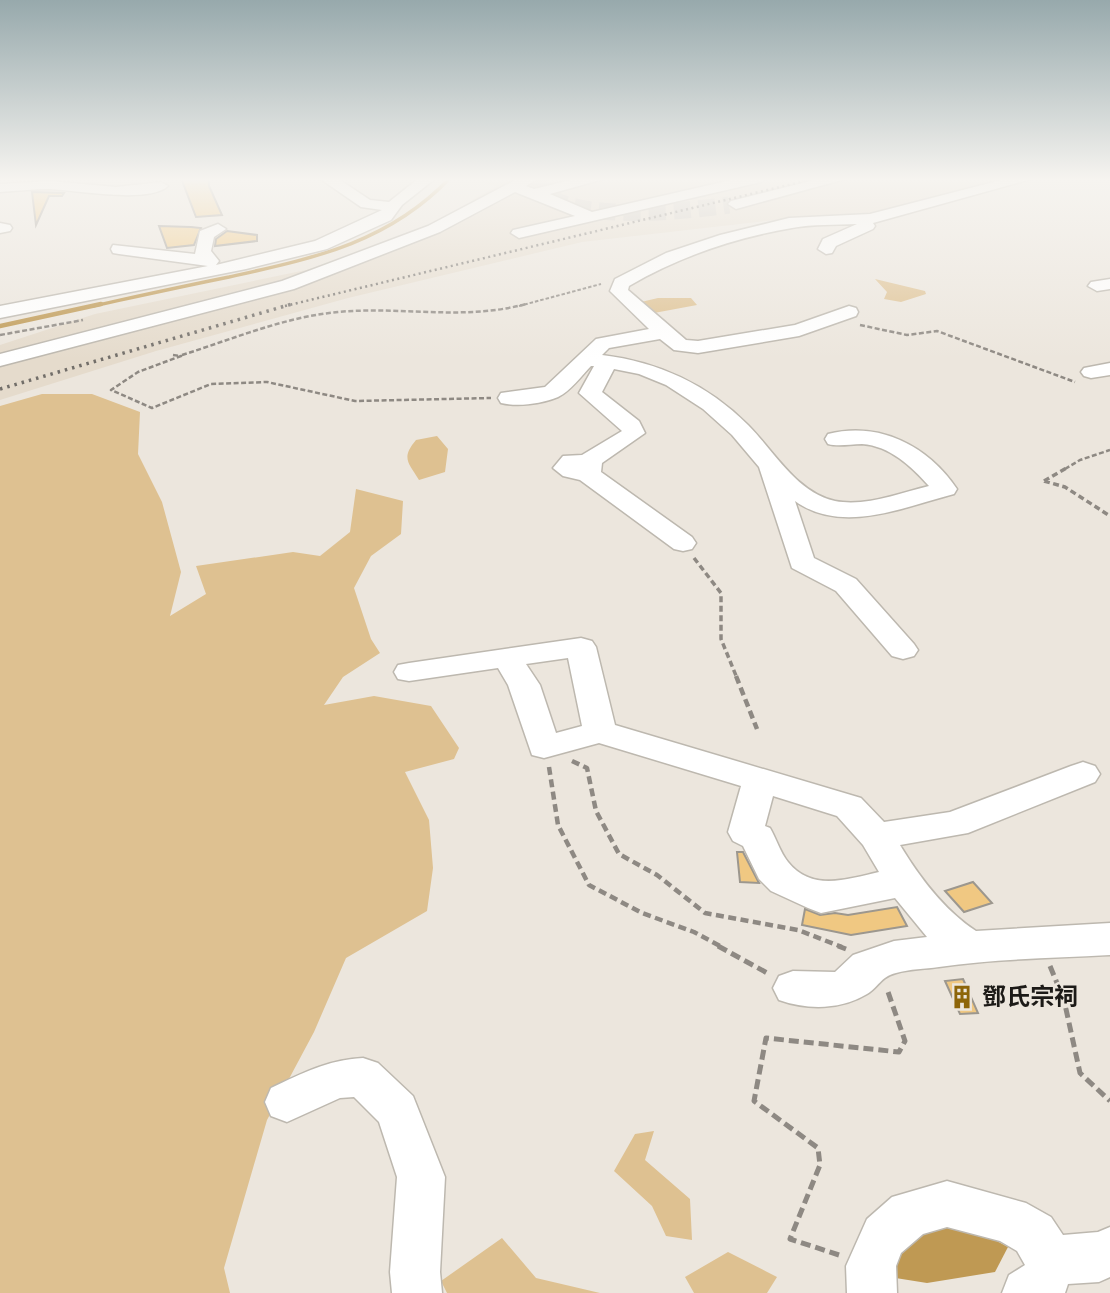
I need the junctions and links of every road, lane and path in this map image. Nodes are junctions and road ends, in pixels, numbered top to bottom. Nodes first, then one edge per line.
1 (204, 238) edge
2 (338, 238) edge
3 (410, 238) edge
4 (726, 238) edge
5 (840, 238) edge
6 (119, 249) dead end
7 (826, 249) dead end
8 (211, 261) junction
9 (246, 264) junction
10 (621, 283) junction
11 (0, 312) edge
12 (843, 315) joint
13 (83, 320) dead end
14 (664, 332) junction
15 (0, 335) edge
16 (173, 355) dead end
17 (181, 356) junction
18 (0, 360) edge
19 (596, 360) junction
20 (1096, 374) edge
21 (509, 398) joint
22 (836, 439) dead end
23 (1110, 450) edge
24 (770, 467) junction
25 (1110, 516) edge
26 (683, 543) joint
27 (903, 650) dead end
28 (506, 656) junction
29 (409, 672) dead end
30 (757, 729) dead end
31 (600, 732) junction
32 (546, 752) junction
33 (1083, 774) dead end
34 (760, 780) junction
35 (876, 836) junction
36 (903, 881) junction
37 (1110, 939) edge
38 (1040, 942) junction
39 (970, 947) junction
40 (878, 961) junction
41 (793, 988) joint
42 (1110, 1101) edge
43 (287, 1102) dead end
44 (1110, 1252) edge
45 (1039, 1277) edge
46 (871, 1280) edge
47 (417, 1293) edge

1 - 8 street
2 - 9 street
3 - 18 street
4 - 10 street
5 - 7 street
6 - 8 street
8 - 9 street
9 - 11 street
10 - 14 street
10 - 17 path
12 - 14 street
12 - 20 path
13 - 15 path
14 - 19 street
16 - 17 path
17 - 21 path
19 - 21 street
19 - 24 street
19 - 26 street
22 - 24 street
23 - 25 path
24 - 27 street
26 - 30 path
28 - 29 street
28 - 31 street
28 - 32 street
31 - 32 street
31 - 34 street
32 - 40 path
32 - 41 path
33 - 35 street
34 - 35 street
34 - 36 street
35 - 36 street
36 - 39 street
37 - 38 street
38 - 39 street
38 - 42 path
39 - 40 street
40 - 41 street
40 - 46 path
43 - 47 street
44 - 45 street
45 - 46 street

